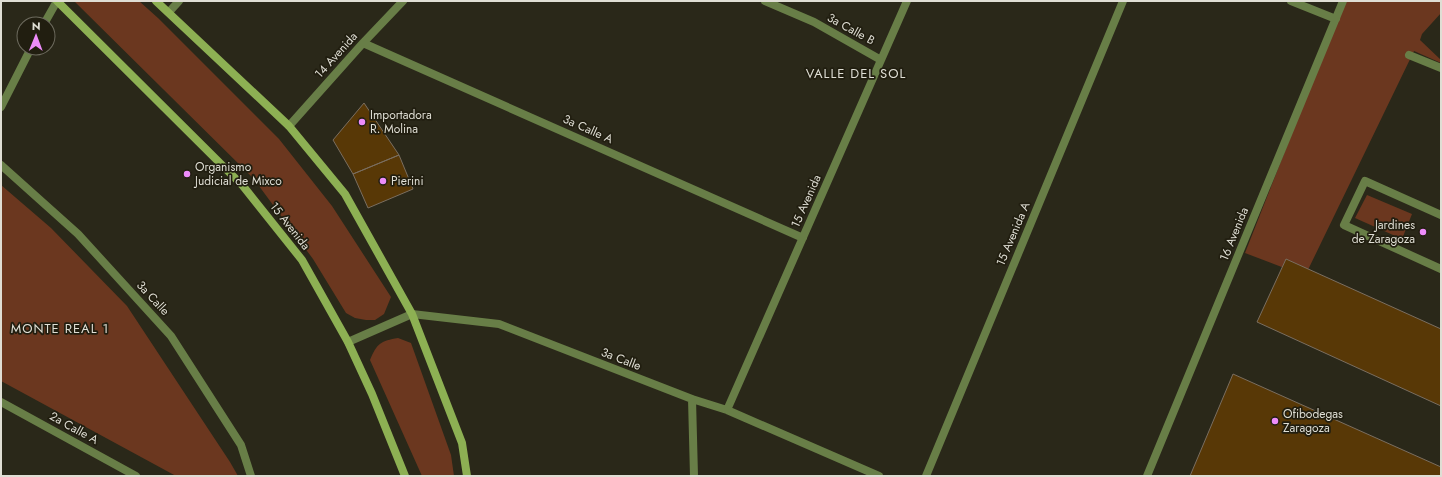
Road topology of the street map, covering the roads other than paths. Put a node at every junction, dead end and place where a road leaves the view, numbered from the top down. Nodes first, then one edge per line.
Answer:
1 (57, 1) edge
2 (156, 1) edge
3 (179, 1) edge
4 (403, 1) edge
5 (765, 1) edge
6 (907, 1) edge
7 (1123, 1) edge
8 (1291, 1) edge
9 (1343, 1) edge
10 (169, 12) junction
11 (49, 16) edge
12 (1336, 19) junction
13 (363, 42) junction
14 (1409, 55) dead end
15 (27, 56) edge
16 (881, 60) junction
17 (1441, 68) edge
18 (1, 107) edge
19 (289, 126) junction
20 (1, 165) edge
21 (1441, 215) edge
22 (803, 238) junction
23 (1441, 269) edge
24 (412, 314) junction
25 (348, 342) junction
26 (692, 399) junction
27 (1, 402) edge
28 (727, 410) junction
29 (136, 476) edge
30 (251, 476) edge
31 (405, 476) edge
32 (467, 476) edge
33 (694, 476) edge
34 (879, 476) edge
35 (926, 476) edge
36 (1147, 476) edge

1 - 11 street
1 - 25 main road, 15 Avenida
2 - 10 main road
3 - 10 street
4 - 13 street, 14 Avenida
5 - 16 street, 3a Calle B
6 - 16 street, 15 Avenida
7 - 35 street, 15 Avenida A
8 - 12 street
9 - 12 street, 16 Avenida
10 - 19 main road
12 - 36 street, 16 Avenida
13 - 19 street, 14 Avenida
13 - 22 street, 3a Calle A
14 - 17 street
15 - 18 street
16 - 22 street, 15 Avenida
19 - 24 main road
20 - 30 street, 3a Calle
21 - 23 street
22 - 28 street, 15 Avenida
24 - 25 street
24 - 26 street, 3a Calle
24 - 32 main road
25 - 31 main road, 15 Avenida
26 - 28 street, 3a Calle
26 - 33 street
27 - 29 street, 2a Calle A
28 - 34 street, 3a Calle

